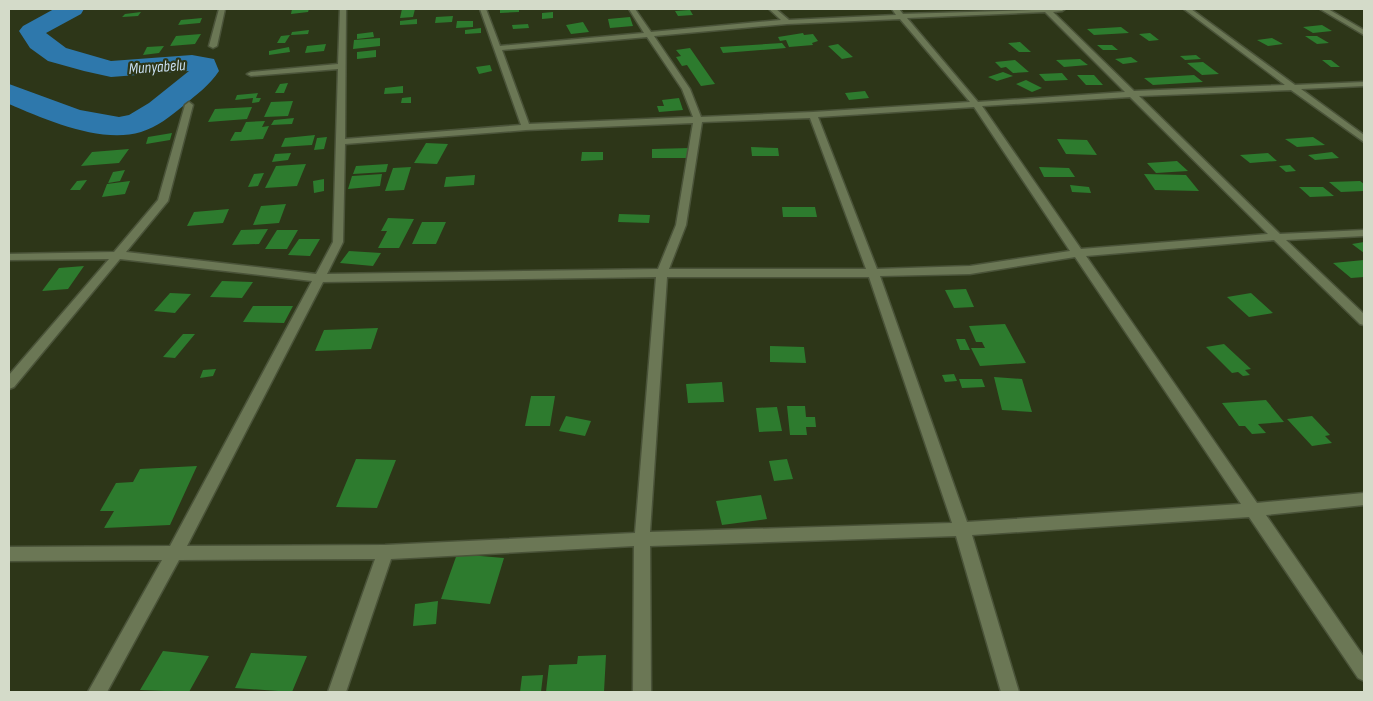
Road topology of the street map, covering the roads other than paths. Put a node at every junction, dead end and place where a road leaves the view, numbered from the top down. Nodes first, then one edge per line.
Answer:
1 (222, 9) edge
2 (343, 9) edge
3 (483, 9) edge
4 (632, 9) edge
5 (772, 9) edge
6 (1047, 9) edge
7 (1062, 9) edge
8 (1187, 9) edge
9 (1323, 9) edge
10 (899, 13) edge
11 (788, 22) junction
12 (1364, 33) edge
13 (651, 35) junction
14 (212, 46) dead end
15 (498, 48) junction
16 (340, 66) junction
17 (251, 74) dead end
18 (1364, 84) edge
19 (1292, 86) junction
20 (1132, 94) junction
21 (976, 104) junction
22 (189, 105) dead end
23 (813, 115) junction
24 (698, 120) junction
25 (526, 127) junction
26 (1364, 139) edge
27 (341, 142) junction
28 (1364, 233) edge
29 (1277, 237) junction
30 (1078, 252) junction
31 (118, 255) junction
32 (9, 258) edge
33 (662, 272) junction
34 (873, 273) junction
35 (320, 278) junction
36 (1364, 320) edge
37 (9, 384) edge
38 (1364, 499) edge
39 (1255, 510) junction
40 (962, 529) junction
41 (642, 539) junction
42 (175, 552) junction
43 (385, 552) junction
44 (9, 554) edge
45 (1364, 672) edge
46 (97, 692) edge
47 (337, 692) edge
48 (642, 692) edge
49 (1010, 692) edge

1 - 14 street
2 - 16 street
3 - 15 street
4 - 13 street
5 - 11 street
6 - 7 street
6 - 10 street
6 - 20 street
8 - 19 street
9 - 12 street
10 - 11 street
10 - 21 street
11 - 13 street
13 - 15 street
13 - 24 street
15 - 25 street
16 - 17 street
16 - 27 street
18 - 19 street
19 - 20 street
19 - 26 street
20 - 21 street
20 - 29 street
21 - 23 street
21 - 30 street
22 - 31 street
23 - 24 street
23 - 34 street
24 - 25 street
24 - 33 street
25 - 27 street
27 - 35 street
28 - 29 street
29 - 30 street
29 - 36 street
30 - 34 street
30 - 39 street
31 - 32 street
31 - 35 street
31 - 37 street
33 - 34 street
33 - 35 street
33 - 41 street
34 - 40 street
35 - 42 street
38 - 39 street
39 - 40 street
39 - 45 street
40 - 41 street
40 - 49 street
41 - 43 street
41 - 48 street
42 - 43 street
42 - 44 street
42 - 46 street
43 - 47 street

